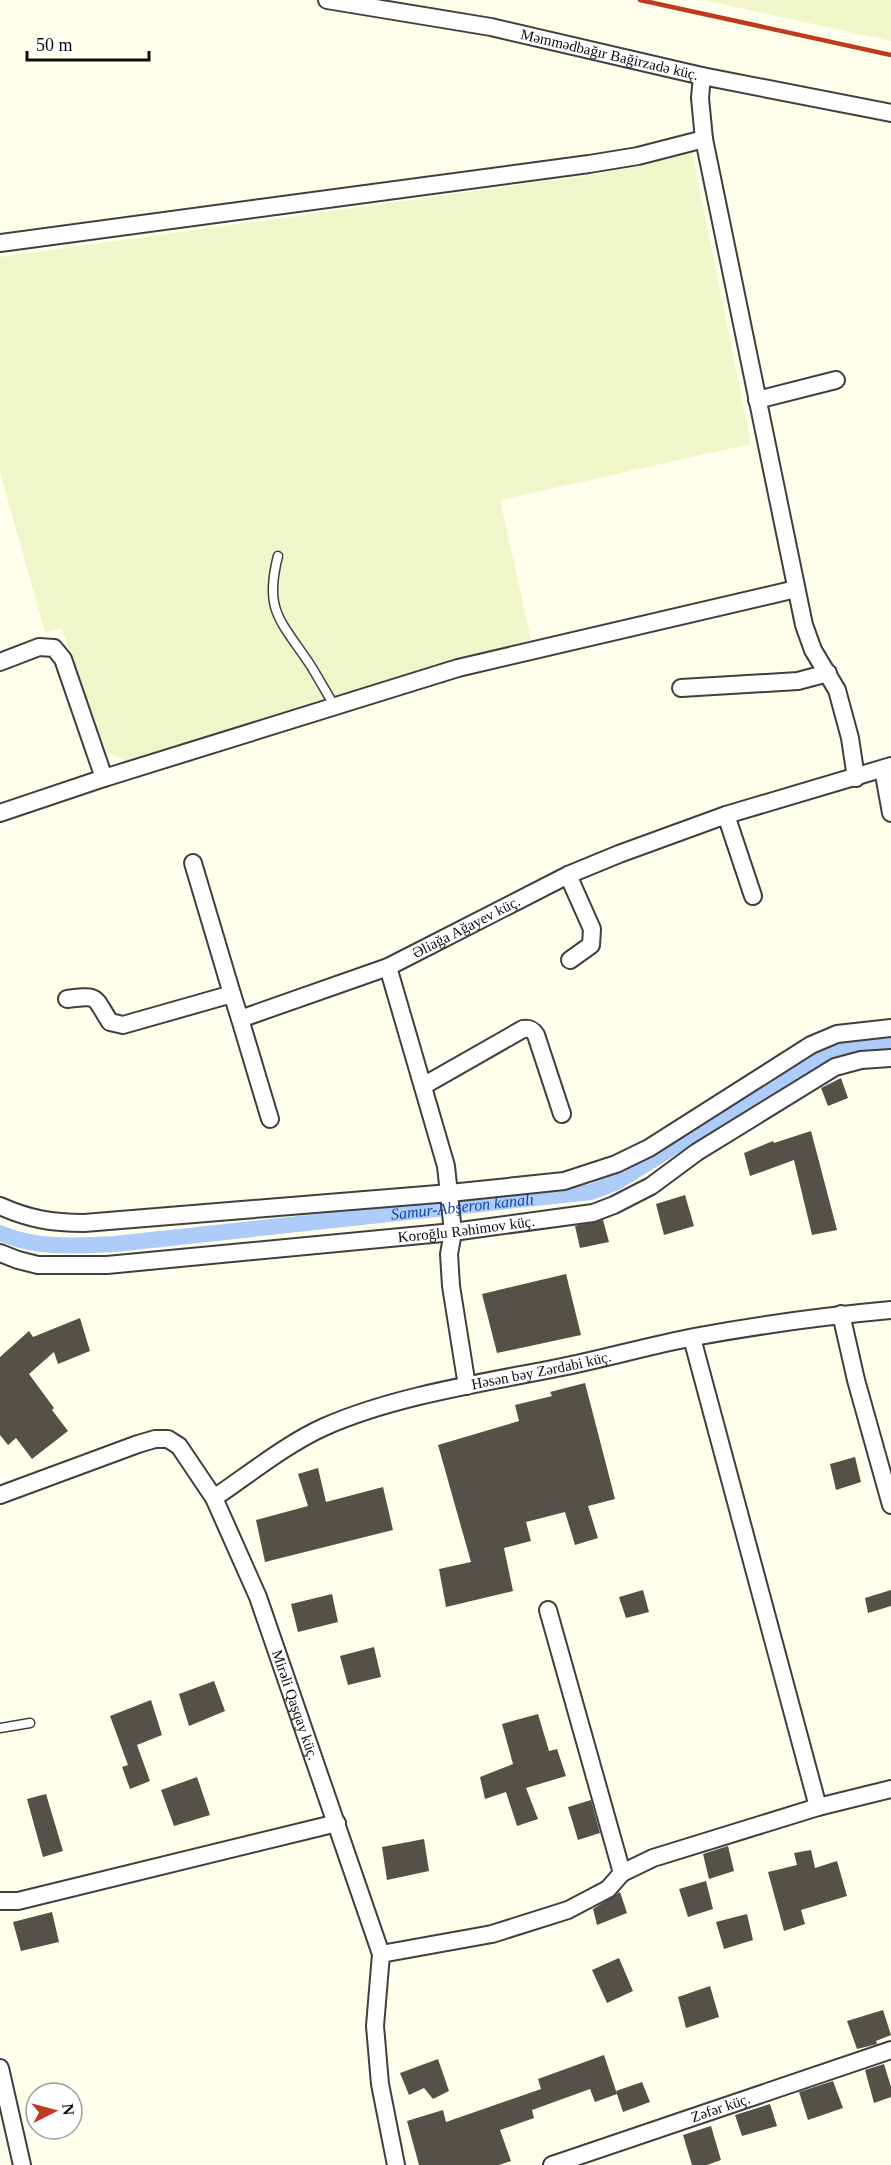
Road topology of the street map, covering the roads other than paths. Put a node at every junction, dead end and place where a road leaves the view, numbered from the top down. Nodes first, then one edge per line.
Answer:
1 (327, 0) edge
2 (380, 4) edge
3 (702, 76) junction
4 (891, 113) edge
5 (704, 139) junction
6 (0, 243) edge
7 (836, 380) dead end
8 (758, 399) junction
9 (279, 556) dead end
10 (796, 589) junction
11 (0, 662) edge
12 (828, 673) junction
13 (681, 688) dead end
14 (335, 707) junction
15 (887, 768) edge
16 (104, 778) junction
17 (856, 778) junction
18 (0, 813) edge
19 (891, 813) edge
20 (726, 815) junction
21 (193, 863) dead end
22 (568, 875) junction
23 (753, 896) dead end
24 (570, 960) dead end
25 (388, 967) junction
26 (232, 994) junction
27 (67, 999) dead end
28 (240, 1019) junction
29 (891, 1028) edge
30 (891, 1058) edge
31 (423, 1086) junction
32 (562, 1114) dead end
33 (270, 1119) dead end
34 (450, 1193) junction
35 (0, 1206) edge
36 (453, 1232) junction
37 (0, 1253) edge
38 (891, 1310) edge
39 (841, 1314) junction
40 (692, 1338) junction
41 (468, 1386) junction
42 (0, 1495) edge
43 (214, 1498) junction
44 (891, 1505) edge
45 (548, 1610) dead end
46 (30, 1723) dead end
47 (0, 1728) edge
48 (891, 1789) edge
49 (818, 1807) junction
50 (337, 1822) junction
51 (622, 1873) junction
52 (0, 1901) edge
53 (381, 1954) junction
54 (891, 2050) edge
55 (0, 2068) edge
56 (22, 2165) edge
57 (396, 2165) edge
58 (552, 2165) edge

1 - 2 street, Məmmədbağır Bağirzadə küç.
2 - 3 street, Məmmədbağır Bağirzadə küç.
3 - 4 street, Məmmədbağır Bağirzadə küç.
3 - 5 street
5 - 6 street
5 - 8 street
7 - 8 street
8 - 10 street
9 - 14 lane
10 - 12 street
10 - 14 street
11 - 16 street
12 - 13 street
12 - 17 street
14 - 16 street
15 - 17 street, Əliağa Ağayev küç.
15 - 19 street
16 - 18 street
17 - 20 street, Əliağa Ağayev küç.
20 - 22 street, Əliağa Ağayev küç.
20 - 23 street
21 - 26 street
22 - 24 street
22 - 25 street, Əliağa Ağayev küç.
25 - 28 street, Əliağa Ağayev küç.
25 - 31 street
26 - 27 street
26 - 28 street
28 - 33 street
29 - 34 street
30 - 36 street, Koroğlu Rəhimov küç.
31 - 32 street
31 - 34 street
34 - 35 street
34 - 36 street
36 - 37 street, Koroğlu Rəhimov küç.
36 - 41 street
38 - 39 street, Həsən bəy Zərdabi küç.
39 - 40 street, Həsən bəy Zərdabi küç.
39 - 44 street
40 - 41 street, Həsən bəy Zərdabi küç.
40 - 49 street
41 - 43 street, Həsən bəy Zərdabi küç.
42 - 43 street, Mirəli Qaşqay küç.
43 - 50 street, Mirəli Qaşqay küç.
45 - 51 street
46 - 47 lane
48 - 49 street
49 - 51 street
50 - 52 street
50 - 53 street, Mirəli Qaşqay küç.
51 - 53 street
53 - 57 street, Mirəli Qaşqay küç.
54 - 58 street, Zəfər küç.
55 - 56 street

